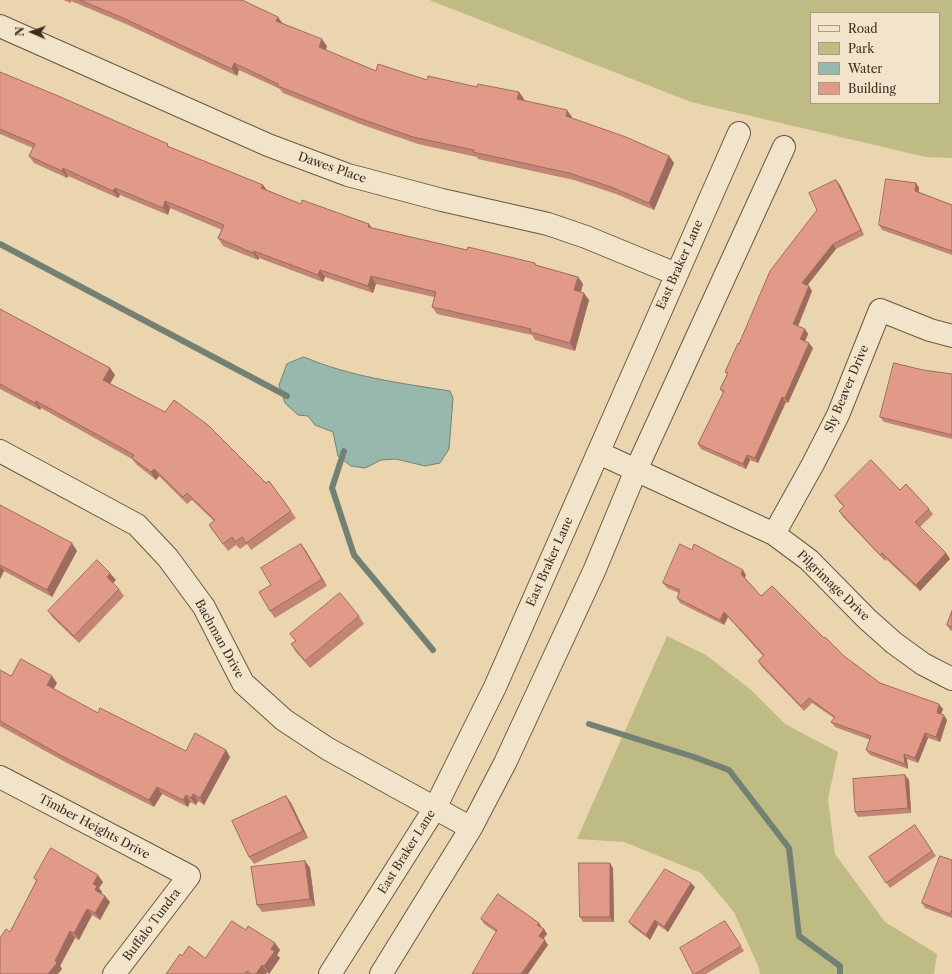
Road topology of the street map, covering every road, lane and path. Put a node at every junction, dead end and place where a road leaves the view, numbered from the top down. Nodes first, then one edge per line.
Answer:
1 (0, 26) edge
2 (738, 133) dead end
3 (784, 147) dead end
4 (676, 274) junction
5 (952, 336) edge
6 (0, 451) edge
7 (599, 453) junction
8 (636, 470) junction
9 (774, 534) junction
10 (952, 679) edge
11 (0, 777) edge
12 (435, 808) junction
13 (471, 828) junction
14 (189, 876) joint
15 (114, 974) edge
16 (330, 974) edge
17 (381, 974) edge

1 - 4 street, Dawes Place
2 - 4 street, East Braker Lane
3 - 8 street
4 - 7 street, East Braker Lane
5 - 9 street, Sly Beaver Drive
6 - 12 street, Bachman Drive
7 - 8 street, Pilgrimage Drive
7 - 12 street, East Braker Lane
8 - 9 street, Pilgrimage Drive
8 - 13 street
9 - 10 street, Pilgrimage Drive
11 - 14 street, Timber Heights Drive
12 - 13 street, Bachman Drive
12 - 16 street, East Braker Lane
13 - 17 street
14 - 15 street, Buffalo Tundra

